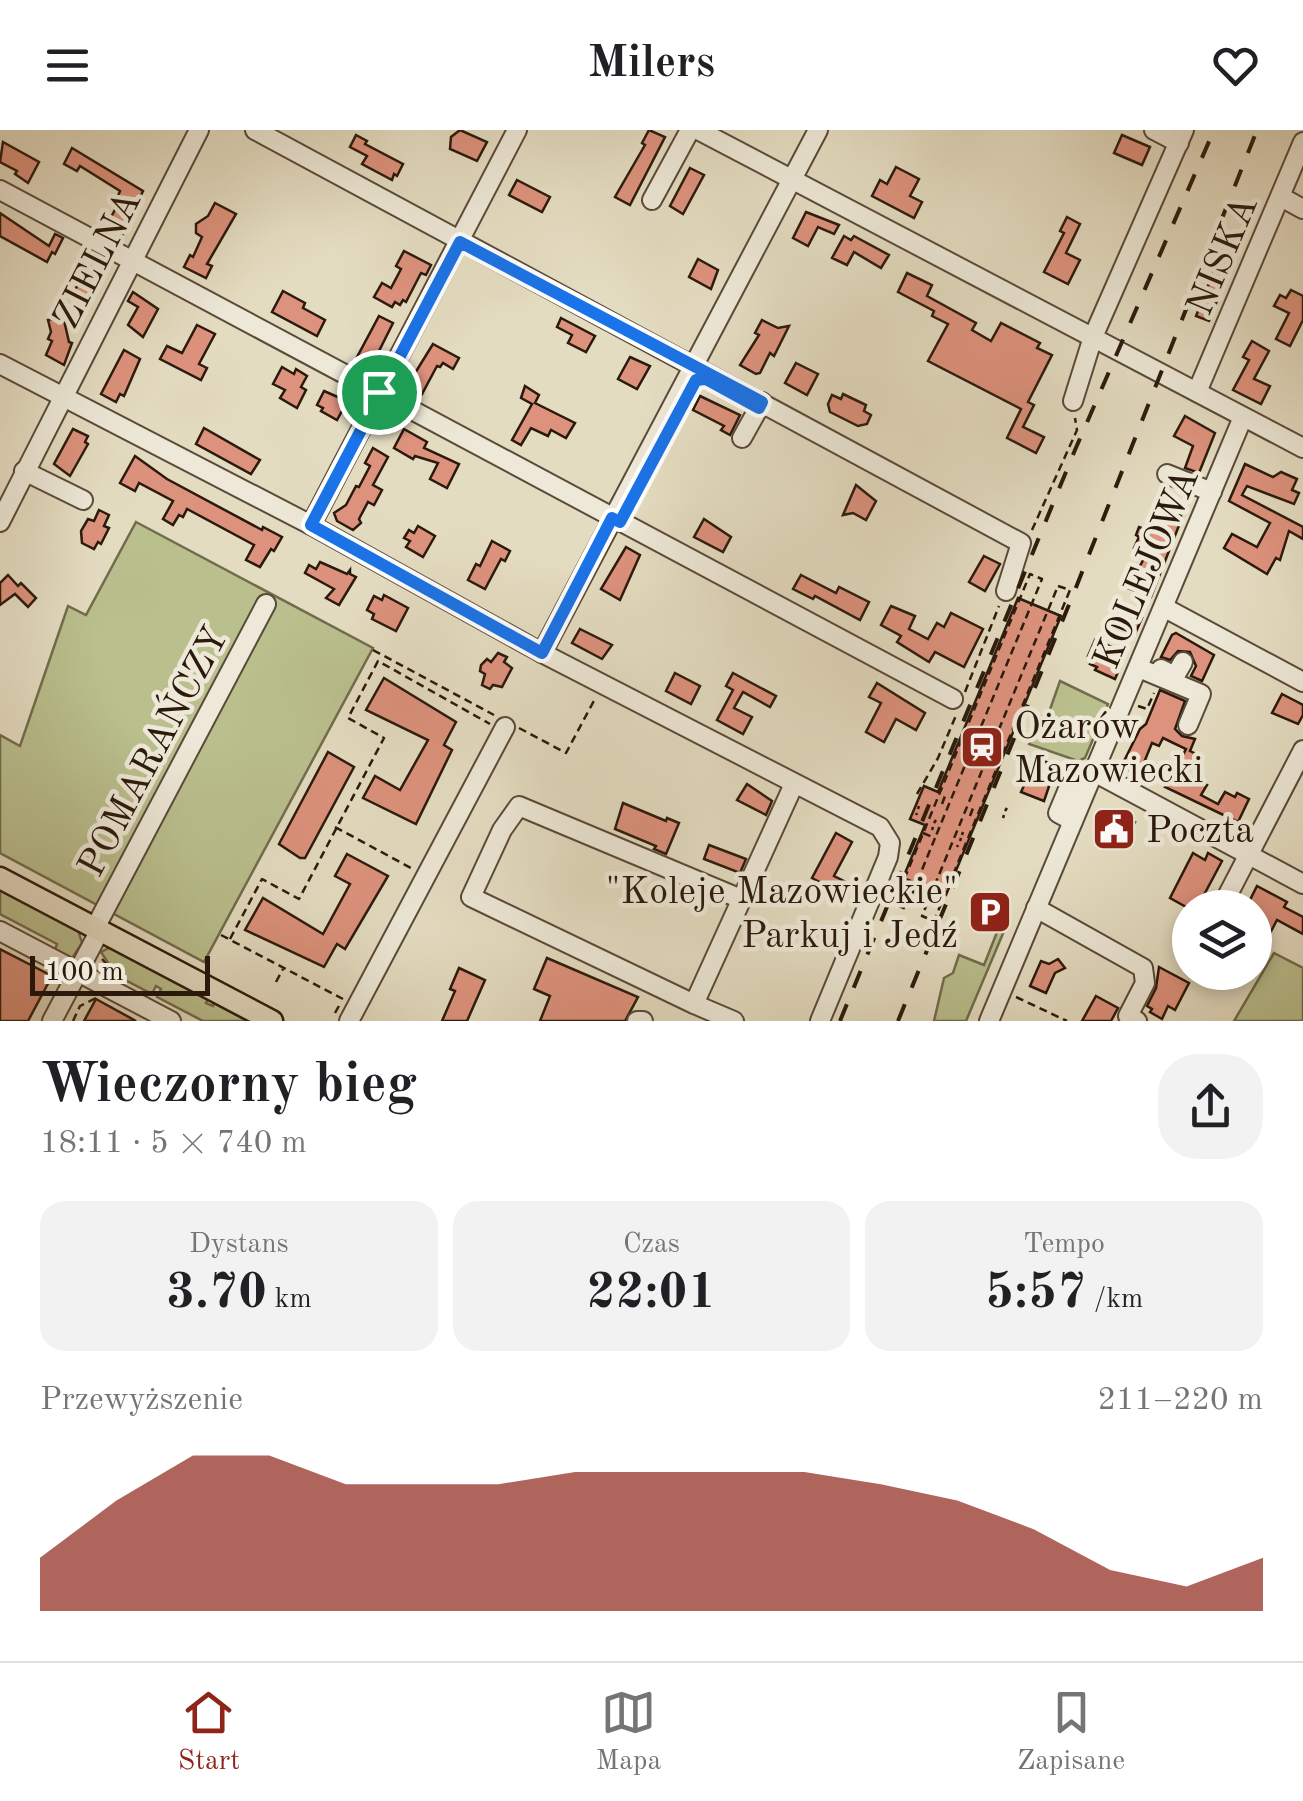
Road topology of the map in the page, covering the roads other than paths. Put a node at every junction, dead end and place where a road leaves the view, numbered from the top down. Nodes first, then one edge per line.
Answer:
1 (199, 130) edge
2 (255, 130) edge
3 (517, 130) edge
4 (690, 130) edge
5 (698, 130) edge
6 (818, 130) edge
7 (1154, 130) edge
8 (1181, 136) edge
9 (1303, 142) edge
10 (793, 180) junction
11 (0, 190) edge
12 (1281, 197) junction
13 (652, 200) dead end
14 (1303, 208) edge
15 (460, 242) junction
16 (132, 260) junction
17 (1092, 337) junction
18 (0, 364) edge
19 (693, 366) junction
20 (379, 392) junction
21 (1198, 392) junction
22 (62, 397) junction
23 (1073, 401) dead end
24 (762, 402) junction
25 (1243, 417) junction
26 (742, 438) dead end
27 (1303, 448) edge
28 (24, 471) junction
29 (1167, 474) dead end
30 (1212, 492) junction
31 (83, 500) dead end
32 (612, 518) junction
33 (0, 522) edge
34 (311, 525) junction
35 (1006, 590) dead end
36 (266, 604) dead end
37 (1165, 608) junction
38 (542, 653) junction
39 (1183, 662) dead end
40 (1140, 665) junction
41 (1303, 682) edge
42 (953, 699) dead end
43 (510, 725) road end
44 (1188, 725) dead end
45 (1303, 750) edge
46 (1092, 776) junction
47 (794, 784) junction
48 (1249, 855) junction
49 (0, 878) edge
50 (1303, 884) edge
51 (1231, 890) edge
52 (741, 899) junction
53 (1036, 908) junction
54 (98, 929) junction
55 (0, 931) edge
56 (77, 972) junction
57 (694, 1004) junction
58 (342, 1017) edge
59 (52, 1021) edge
60 (171, 1021) edge
61 (272, 1021) edge
62 (734, 1021) edge
63 (820, 1021) edge
64 (989, 1021) edge
65 (1137, 1021) edge

1 - 16 street, ZIELNA
2 - 15 street
3 - 15 street
4 - 13 street
5 - 10 street
6 - 10 street
7 - 8 street
8 - 17 street
9 - 12 street, NISKA
10 - 17 street
10 - 19 street
11 - 16 street
12 - 14 street
12 - 21 street, NISKA
15 - 19 street
15 - 20 street
16 - 20 street
16 - 22 street, ZIELNA
17 - 21 street
17 - 23 street
18 - 22 street
19 - 24 street
19 - 32 street
20 - 32 street
20 - 34 street
21 - 25 street
22 - 28 street, ZIELNA
22 - 34 street
24 - 26 street
24 - 35 street
25 - 27 street
25 - 30 street, KOLEJOWA
28 - 31 street
28 - 33 street, ZIELNA
29 - 30 street
30 - 37 street, KOLEJOWA
32 - 38 street
32 - 42 street
34 - 38 street
36 - 54 street, POMARAŃCZY
37 - 40 street, KOLEJOWA
37 - 41 street
38 - 47 street
39 - 40 street
40 - 44 street
40 - 46 street, KOLEJOWA
43 - 58 street
45 - 48 street
46 - 48 street
46 - 53 street, KOLEJOWA
47 - 52 street
47 - 63 street
48 - 50 street
48 - 51 street
49 - 54 main road
52 - 57 street
52 - 57 street
53 - 64 street, KOLEJOWA
53 - 65 street
54 - 56 street, POMARAŃCZY
54 - 61 main road
55 - 56 street
56 - 59 street, POMARAŃCZY
56 - 60 street
57 - 62 street

